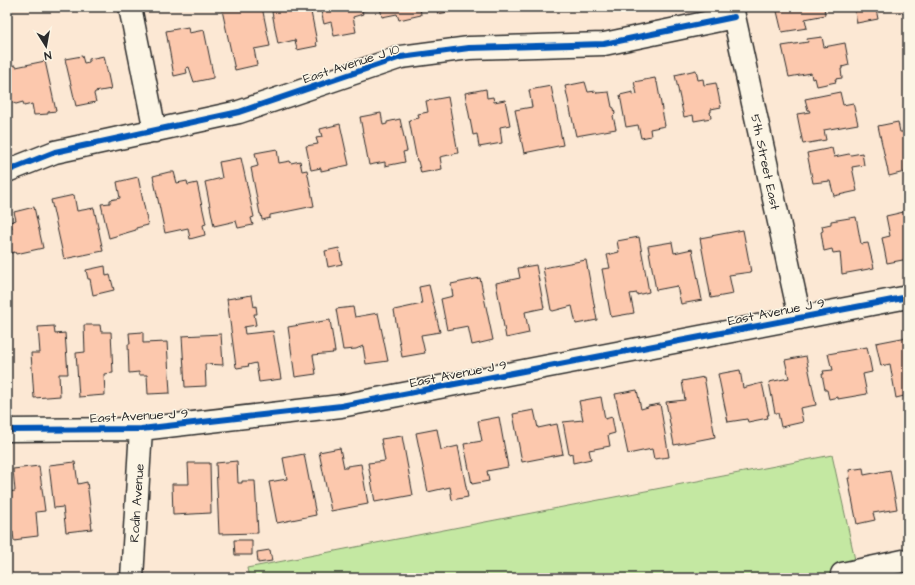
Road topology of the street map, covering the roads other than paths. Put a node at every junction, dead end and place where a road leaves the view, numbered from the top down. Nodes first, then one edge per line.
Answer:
1 (130, 7) edge
2 (733, 12) edge
3 (155, 131) junction
4 (7, 171) edge
5 (908, 297) edge
6 (800, 318) junction
7 (141, 428) junction
8 (7, 430) edge
9 (908, 560) edge
10 (842, 574) dead end
11 (132, 578) edge

1 - 3 street
2 - 3 street, East Avenue J 10
2 - 6 street, 5th Street East
3 - 4 street, East Avenue J 10
5 - 6 street, East Avenue J 9
6 - 7 street, East Avenue J 9
7 - 8 street, East Avenue J 9
7 - 11 street, Rodin Avenue
9 - 10 street

